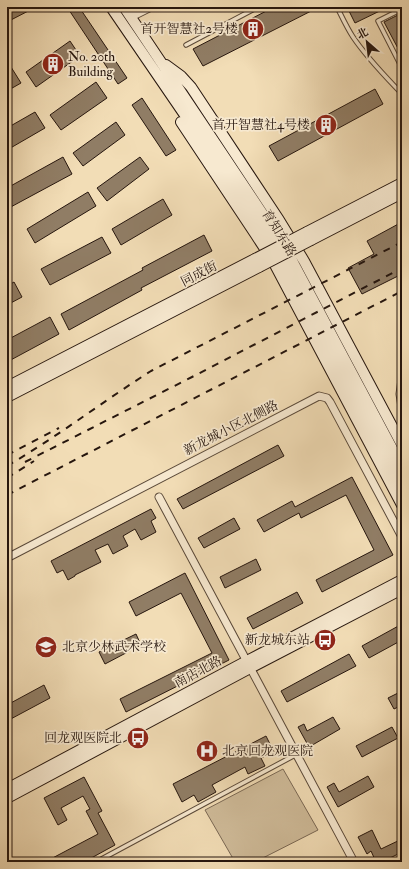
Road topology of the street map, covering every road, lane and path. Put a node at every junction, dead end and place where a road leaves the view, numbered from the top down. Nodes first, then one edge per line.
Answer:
1 (111, 7) edge
2 (124, 7) edge
3 (151, 7) edge
4 (258, 7) edge
5 (337, 7) edge
6 (402, 9) edge
7 (131, 17) junction
8 (186, 45) dead end
9 (157, 57) junction
10 (148, 62) junction
11 (402, 68) edge
12 (402, 94) edge
13 (402, 183) edge
14 (402, 193) edge
15 (309, 236) junction
16 (257, 263) junction
17 (402, 378) edge
18 (7, 387) edge
19 (7, 397) edge
20 (402, 407) edge
21 (402, 445) edge
22 (402, 467) edge
23 (402, 486) edge
24 (159, 497) dead end
25 (402, 505) edge
26 (402, 537) edge
27 (7, 558) edge
28 (402, 580) edge
29 (402, 589) edge
30 (248, 664) junction
31 (297, 754) junction
32 (7, 789) edge
33 (7, 798) edge
34 (96, 862) edge
35 (354, 862) edge

1 - 10 main road, 育知东路
2 - 7 main road, 育知东路
3 - 7 street
4 - 8 lane
5 - 12 lane
6 - 11 lane
7 - 9 main road, 育知东路
9 - 21 main road
9 - 22 main road, 育知东路
10 - 23 main road, 育知东路
10 - 25 main road
13 - 15 main road, 同成街
14 - 15 main road, 同成街
15 - 16 main road, 同成街, bridge
16 - 18 main road, 同成街
16 - 19 main road, 同成街
17 - 20 street
24 - 30 street
26 - 27 street, 新龙城小区北侧路
28 - 30 main road, 南店北路
29 - 30 main road, 南店北路
30 - 31 street
30 - 32 main road, 南店北路
30 - 33 main road, 南店北路
31 - 34 lane
31 - 35 street

